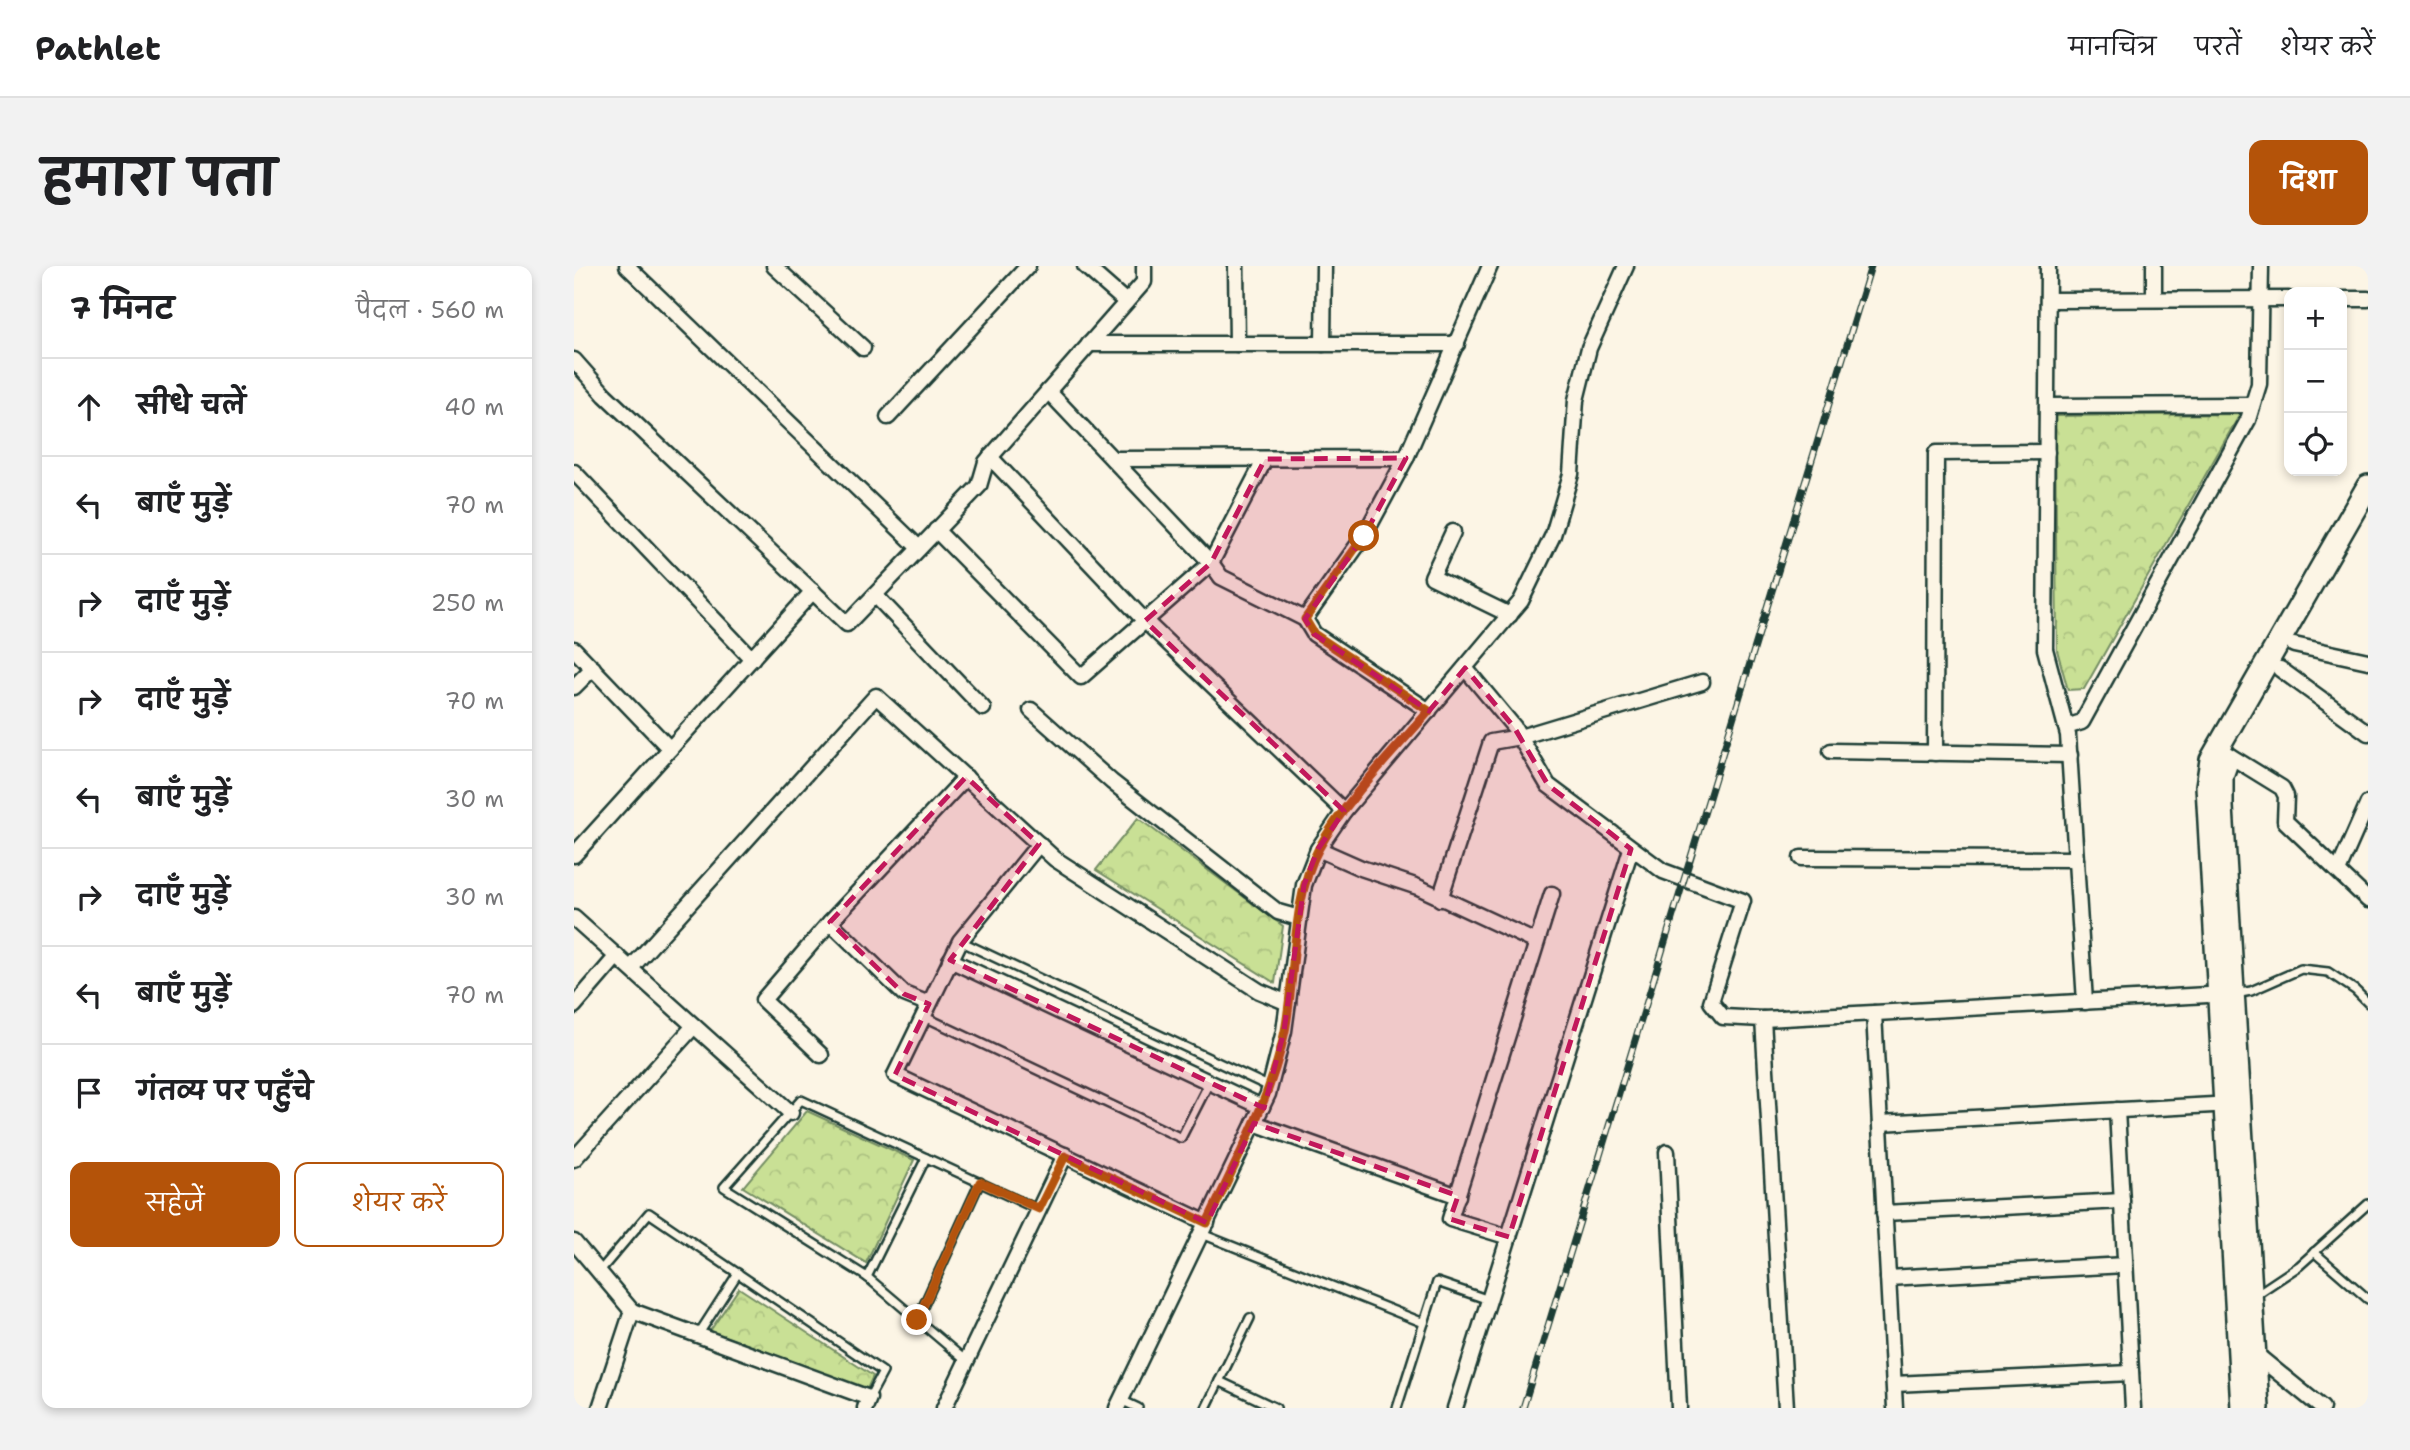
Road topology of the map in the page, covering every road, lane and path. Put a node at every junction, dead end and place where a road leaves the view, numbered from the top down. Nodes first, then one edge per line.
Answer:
1 (626, 266) edge
2 (774, 266) edge
3 (1028, 266) edge
4 (1084, 266) edge
5 (1144, 266) edge
6 (1236, 266) edge
7 (1324, 266) edge
8 (1490, 266) edge
9 (1626, 266) edge
10 (2048, 266) edge
11 (2154, 266) edge
12 (2261, 266) edge
13 (2048, 299) junction
14 (2154, 299) junction
15 (2260, 299) junction
16 (2284, 299) edge
17 (2347, 299) edge
18 (2368, 299) edge
19 (1125, 302) junction
20 (1089, 344) junction
21 (1237, 344) junction
22 (1323, 344) junction
23 (1457, 344) junction
24 (863, 348) dead end
25 (574, 360) edge
26 (1048, 391) junction
27 (2252, 405) junction
28 (2047, 406) junction
29 (888, 417) dead end
30 (2047, 452) junction
31 (990, 457) junction
32 (1112, 458) junction
33 (1265, 458) junction
34 (1406, 458) junction
35 (574, 472) edge
36 (2366, 500) edge
37 (936, 530) junction
38 (1453, 532) dead end
39 (919, 548) junction
40 (1211, 563) junction
41 (813, 591) junction
42 (875, 595) junction
43 (1510, 615) junction
44 (1305, 619) junction
45 (1145, 621) junction
46 (2294, 645) junction
47 (574, 649) edge
48 (752, 659) junction
49 (2368, 661) edge
50 (593, 668) junction
51 (1465, 668) junction
52 (2280, 669) junction
53 (1702, 682) dead end
54 (574, 687) edge
55 (983, 708) dead end
56 (1031, 710) dead end
57 (1429, 711) junction
58 (2066, 727) junction
59 (2368, 733) edge
60 (1520, 737) junction
61 (670, 749) junction
62 (1831, 751) dead end
63 (2223, 752) junction
64 (1935, 753) junction
65 (2070, 755) junction
66 (966, 777) junction
67 (2368, 803) edge
68 (1344, 811) junction
69 (1038, 844) junction
70 (1318, 849) junction
71 (1631, 849) junction
72 (574, 855) edge
73 (1801, 858) dead end
74 (2076, 859) junction
75 (2338, 871) junction
76 (1552, 894) dead end
77 (1440, 899) junction
78 (2368, 900) edge
79 (574, 918) edge
80 (1300, 918) junction
81 (830, 922) junction
82 (960, 941) junction
83 (1536, 942) junction
84 (617, 956) junction
85 (950, 960) junction
86 (631, 968) junction
87 (2227, 994) junction
88 (2085, 1002) junction
89 (1288, 1003) junction
90 (2368, 1003) edge
91 (574, 1006) edge
92 (926, 1010) junction
93 (1874, 1013) junction
94 (1763, 1019) junction
95 (694, 1026) junction
96 (821, 1055) dead end
97 (1209, 1082) junction
98 (1270, 1087) junction
99 (2233, 1104) junction
100 (1262, 1107) junction
101 (2117, 1110) junction
102 (790, 1113) junction
103 (1254, 1123) junction
104 (1880, 1123) junction
105 (1667, 1152) dead end
106 (1065, 1156) junction
107 (926, 1158) junction
108 (574, 1159) edge
109 (980, 1182) junction
110 (1458, 1196) junction
111 (2122, 1201) junction
112 (2368, 1204) edge
113 (1039, 1209) junction
114 (1884, 1213) junction
115 (1204, 1228) junction
116 (1509, 1237) junction
117 (574, 1242) edge
118 (2314, 1252) junction
119 (2125, 1265) junction
120 (599, 1272) junction
121 (738, 1273) junction
122 (867, 1278) junction
123 (1888, 1278) junction
124 (2251, 1297) junction
125 (2368, 1299) edge
126 (1489, 1300) junction
127 (632, 1311) junction
128 (1250, 1318) dead end
129 (917, 1320) junction
130 (1424, 1323) junction
131 (698, 1335) junction
132 (2247, 1352) junction
133 (967, 1361) junction
134 (2131, 1373) junction
135 (1219, 1381) junction
136 (1894, 1384) junction
137 (867, 1403) edge
138 (1119, 1404) edge
139 (600, 1408) edge
140 (944, 1408) edge
141 (1138, 1408) edge
142 (1206, 1408) edge
143 (1276, 1408) edge
144 (1397, 1408) edge
145 (1455, 1408) edge
146 (1679, 1408) edge
147 (1786, 1408) edge
148 (1895, 1408) edge
149 (2133, 1408) edge
150 (2242, 1408) edge
151 (2258, 1408) edge
152 (2322, 1408) edge

1 - 39 street
2 - 24 street
3 - 29 street
4 - 19 street
5 - 19 street
6 - 21 street
7 - 22 street
8 - 23 street
9 - 43 street
10 - 13 street
11 - 14 street
12 - 15 street
13 - 14 street
13 - 28 street
14 - 15 street
15 - 16 street
15 - 27 street
17 - 18 street
19 - 20 street
20 - 21 street
20 - 26 street
21 - 22 street
22 - 23 street
23 - 34 street
25 - 41 street
26 - 31 street
26 - 32 street
27 - 28 street
27 - 58 street
28 - 30 street
30 - 58 street
30 - 64 street
31 - 37 street
31 - 45 street
32 - 33 street
32 - 40 street
33 - 34 street
33 - 40 street
34 - 44 street
35 - 48 street
36 - 46 street
36 - 63 street
37 - 39 street
37 - 45 street
38 - 43 street
39 - 42 street
40 - 44 street
40 - 45 street
41 - 42 street
41 - 48 street
42 - 55 street
43 - 51 street
44 - 57 street
45 - 68 street
46 - 49 street
46 - 52 street
47 - 50 street
48 - 61 street
50 - 54 street
50 - 61 street
51 - 57 street
51 - 60 street
52 - 59 street
52 - 63 street
53 - 60 street
56 - 80 street
57 - 68 street
58 - 65 street
60 - 71 street
60 - 77 street
61 - 72 street
62 - 64 street
63 - 75 street
63 - 87 street
64 - 65 street
65 - 74 street
66 - 69 street
66 - 81 street
66 - 86 street
67 - 75 street
68 - 70 street
69 - 82 street
69 - 89 street
70 - 77 street
70 - 80 street
71 - 94 street
71 - 116 street
73 - 74 street
74 - 88 street
75 - 78 street
76 - 83 street
77 - 83 street
79 - 84 street
80 - 89 street
81 - 92 street
81 - 96 street
82 - 85 street
82 - 98 lane
83 - 110 street
84 - 86 street
84 - 91 street
85 - 92 street
85 - 97 street
86 - 95 street
87 - 88 street
87 - 90 lane
87 - 99 street
88 - 93 street
89 - 98 street
92 - 97 lane
92 - 106 street
93 - 94 street
93 - 104 street
94 - 147 street
95 - 102 street
95 - 108 street
97 - 100 street
98 - 100 street
99 - 101 street
99 - 124 street
99 - 132 street
100 - 103 street
101 - 104 street
101 - 111 street
102 - 107 lane
102 - 122 lane
103 - 110 street
103 - 115 street
104 - 114 street
105 - 146 street
106 - 113 street
106 - 115 street
107 - 109 lane
107 - 122 lane
109 - 113 lane
109 - 129 lane
110 - 116 street
111 - 114 street
111 - 119 street
112 - 118 lane
113 - 133 street
114 - 123 street
115 - 130 lane
115 - 138 street
116 - 126 street
117 - 120 street
118 - 124 lane
118 - 125 lane
119 - 123 street
119 - 134 street
120 - 121 lane
120 - 127 street
121 - 131 lane
121 - 137 lane
122 - 129 lane
123 - 136 street
124 - 132 street
126 - 130 lane
126 - 145 street
127 - 131 street
127 - 139 street
128 - 135 lane
129 - 133 lane
130 - 144 lane
131 - 137 street
132 - 150 street
132 - 151 street
132 - 152 street
133 - 140 street
134 - 136 street
134 - 149 street
135 - 142 lane
135 - 143 lane
136 - 148 street
138 - 141 lane

